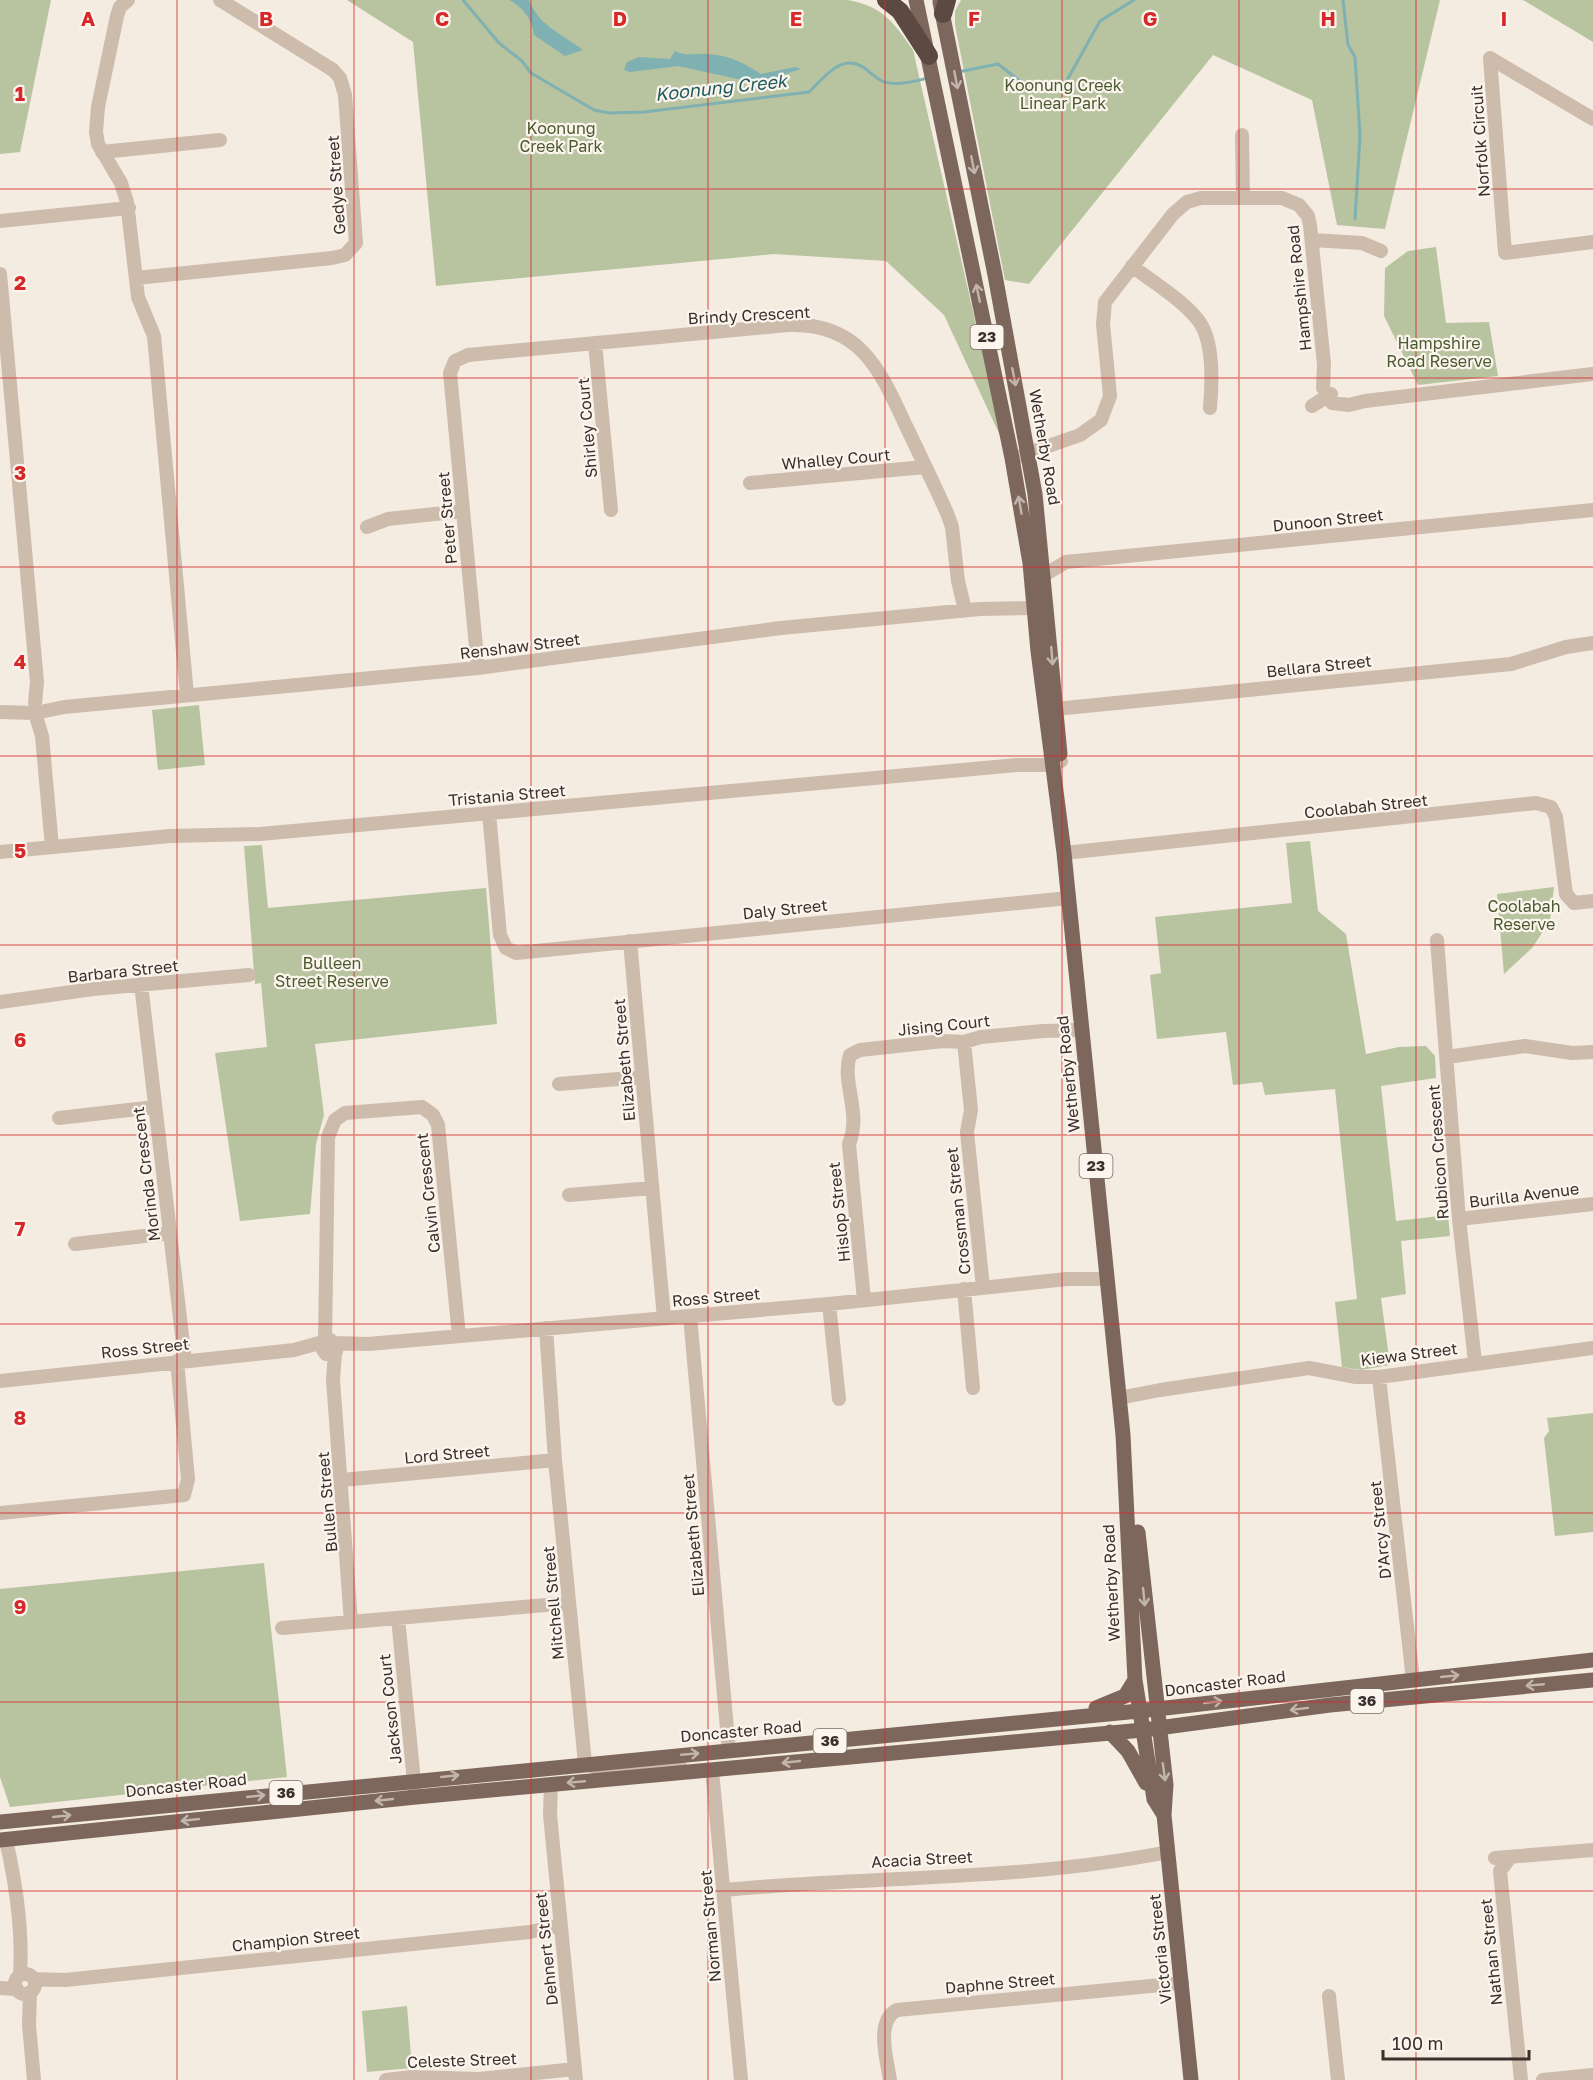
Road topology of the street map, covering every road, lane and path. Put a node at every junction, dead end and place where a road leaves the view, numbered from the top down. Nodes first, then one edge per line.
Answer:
1 (128, 0) edge
2 (220, 0) edge
3 (886, 0) edge
4 (916, 0) edge
5 (943, 5) edge
6 (929, 56) junction
7 (1593, 119) edge
8 (1242, 135) dead end
9 (220, 140) dead end
10 (102, 153) junction
11 (1243, 198) junction
12 (129, 208) junction
13 (0, 221) edge
14 (1312, 240) junction
15 (1593, 242) edge
16 (1381, 251) dead end
17 (1132, 266) junction
18 (0, 274) edge
19 (136, 278) junction
20 (595, 343) junction
21 (453, 364) joint
22 (1593, 374) edge
23 (1328, 396) junction
24 (1312, 406) dead end
25 (1209, 408) dead end
26 (1029, 453) junction
27 (1012, 458) junction
28 (926, 467) junction
29 (750, 483) dead end
30 (611, 510) dead end
31 (1593, 510) edge
32 (463, 511) junction
33 (367, 527) dead end
34 (1042, 551) junction
35 (1066, 562) junction
36 (1044, 575) junction
37 (1037, 603) junction
38 (961, 611) junction
39 (1593, 642) edge
40 (478, 668) junction
41 (187, 696) junction
42 (40, 708) junction
43 (1051, 710) junction
44 (4, 712) edge
45 (1054, 762) junction
46 (489, 813) junction
47 (52, 847) junction
48 (0, 852) edge
49 (1064, 853) junction
50 (1069, 898) junction
51 (1593, 901) edge
52 (1437, 940) dead end
53 (630, 941) junction
54 (249, 975) dead end
55 (141, 984) junction
56 (0, 1002) edge
57 (1082, 1026) junction
58 (964, 1042) junction
59 (1593, 1052) edge
60 (850, 1055) joint
61 (1447, 1057) junction
62 (642, 1077) junction
63 (559, 1084) dead end
64 (155, 1107) junction
65 (59, 1118) dead end
66 (335, 1120) joint
67 (652, 1188) junction
68 (569, 1196) dead end
69 (1593, 1204) edge
70 (1459, 1219) junction
71 (170, 1233) junction
72 (75, 1244) dead end
73 (1107, 1274) junction
74 (983, 1287) junction
75 (964, 1289) junction
76 (864, 1300) junction
77 (829, 1304) junction
78 (690, 1316) junction
79 (664, 1318) junction
80 (546, 1328) junction
81 (459, 1336) junction
82 (330, 1348) junction
83 (1593, 1348) edge
84 (181, 1361) junction
85 (1475, 1362) junction
86 (1379, 1377) junction
87 (0, 1381) edge
88 (973, 1388) dead end
89 (1119, 1394) junction
90 (839, 1399) dead end
91 (1123, 1434) junction
92 (555, 1460) junction
93 (342, 1480) junction
94 (0, 1513) edge
95 (569, 1603) junction
96 (398, 1618) junction
97 (351, 1622) junction
98 (282, 1628) dead end
99 (1593, 1660) edge
100 (1135, 1680) junction
101 (1413, 1680) junction
102 (1593, 1680) edge
103 (1325, 1697) junction
104 (1155, 1709) junction
105 (1139, 1711) junction
106 (1068, 1717) junction
107 (974, 1726) junction
108 (1150, 1729) junction
109 (1110, 1732) junction
110 (1045, 1738) junction
111 (816, 1742) junction
112 (729, 1751) junction
113 (910, 1751) junction
114 (585, 1763) junction
115 (569, 1765) junction
116 (712, 1770) junction
117 (693, 1771) junction
118 (414, 1780) junction
119 (549, 1785) junction
120 (416, 1797) junction
121 (1154, 1799) junction
122 (1164, 1815) junction
123 (2, 1828) edge
124 (1593, 1850) edge
125 (1168, 1857) junction
126 (724, 1890) junction
127 (561, 1929) junction
128 (1182, 1983) junction
129 (25, 1984) junction
130 (0, 1986) edge
131 (1329, 1996) dead end
132 (575, 2075) edge
133 (1593, 2075) edge
134 (1572, 2079) edge
135 (34, 2080) edge
136 (386, 2080) edge
137 (741, 2080) edge
138 (890, 2080) edge
139 (1191, 2080) edge
140 (1338, 2080) edge
141 (1521, 2080) edge
142 (1543, 2080) edge

1 - 10 street
2 - 19 street, Gedye Street
3 - 6 highway
4 - 6 main road, 23
5 -> 26 main road, Wetherby Road / 23
27 -> 6 main road, Wetherby Road / 23
7 - 15 street, Norfolk Circuit
8 - 11 street
9 - 10 street
10 - 12 street
11 - 14 street, Hampshire Road
11 - 17 street, Hampshire Road
12 - 13 street
12 - 19 street
14 - 16 street
14 - 23 street, Hampshire Road
17 - 25 street
17 - 26 street, Hampshire Road
18 - 42 street
19 - 41 street
20 - 21 street, Brindy Crescent
20 - 28 street, Brindy Crescent
20 - 30 street, Shirley Court
21 - 32 street, Peter Street
22 - 23 street
23 - 24 street
26 - 27 street, Hampshire Road
26 - 34 main road, Wetherby Road / 23
37 -> 27 main road, Wetherby Road / 23
28 - 29 street, Whalley Court
28 - 38 street, Brindy Crescent
31 - 35 street, Dunoon Street
32 - 33 street
32 - 40 street, Peter Street
34 - 35 street
34 - 36 main road, Wetherby Road / 23
35 - 36 street, Dunoon Street
36 - 37 main road, Wetherby Road / 23
37 - 38 street, Renshaw Street
37 - 43 main road, Wetherby Road / 23
38 - 40 street, Renshaw Street
39 - 43 street, Bellara Street
40 - 41 street, Renshaw Street
41 - 42 street, Renshaw Street
42 - 44 street, Renshaw Street
42 - 47 street
43 - 45 main road, Wetherby Road / 23
45 - 46 street, Tristania Street
45 - 49 main road, Wetherby Road / 23
46 - 47 street, Tristania Street
46 - 53 street, Daly Street
47 - 48 street, Tristania Street
49 - 50 main road, Wetherby Road / 23
49 - 51 street, Coolabah Street
50 - 53 street, Daly Street
50 - 57 main road, Wetherby Road / 23
52 - 61 street, Rubicon Crescent
53 - 62 street, Elizabeth Street
54 - 55 street, Barbara Street
55 - 56 street, Barbara Street
55 - 64 street, Morinda Crescent
57 - 58 street, Jising Court
57 - 73 main road, Wetherby Road / 23
58 - 60 street, Jising Court
58 - 74 street, Crossman Street
59 - 61 street
60 - 76 street, Hislop Street
61 - 70 street, Rubicon Crescent
62 - 63 street
62 - 67 street, Elizabeth Street
64 - 65 street
64 - 71 street, Morinda Crescent
66 - 81 street, Calvin Crescent
66 - 82 street, Bullen Street
67 - 68 street
67 - 79 street, Elizabeth Street
69 - 70 street, Burilla Avenue
70 - 85 street, Rubicon Crescent
71 - 72 street
71 - 84 street, Morinda Crescent
73 - 74 street, Ross Street
73 - 89 main road, Wetherby Road / 23
74 - 75 street, Ross Street
75 - 76 street, Ross Street
75 - 88 street
76 - 77 street, Ross Street
77 - 78 street, Ross Street
77 - 90 street
78 - 79 street, Ross Street
78 - 112 street, Elizabeth Street
79 - 80 street, Ross Street
80 - 81 street, Ross Street
80 - 92 street, Mitchell Street
81 - 82 street, Ross Street
82 - 84 street, Ross Street
82 - 93 street, Bullen Street
83 - 85 street, Kiewa Street
84 - 87 street, Ross Street
84 - 94 street, Morinda Crescent
85 - 86 street, Kiewa Street
86 - 89 street, Kiewa Street
86 - 101 street, D'Arcy Street
89 - 91 main road, Wetherby Road / 23
91 - 100 main road, Wetherby Road / 23
91 -> 104 main road, Wetherby Road / 23
92 - 93 street, Lord Street
92 - 95 street, Mitchell Street
93 - 97 street, Bullen Street
95 - 96 street
95 - 114 street, Mitchell Street
96 - 97 street
96 - 118 street, Jackson Court
97 - 98 street
101 -> 99 main road, Doncaster Road / 36
100 - 105 main road, Wetherby Road / 23
100 - 106 main road
101 - 103 main road, Doncaster Road / 36
102 -> 103 main road, Doncaster Road / 36
104 -> 103 main road, Doncaster Road / 36
103 -> 108 main road, Doncaster Road / 36
104 - 105 main road, Doncaster Road / 36
104 - 108 main road, Wetherby Road / 23
105 - 106 main road, Doncaster Road / 36
105 - 108 main road, Wetherby Road / 23
106 - 107 main road, Doncaster Road / 36
107 - 110 main road
107 - 111 main road, Doncaster Road / 36
108 - 109 main road, Doncaster Road / 36
108 - 121 main road, Victoria Street
108 -> 122 main road, Victoria Street
109 - 110 main road, Doncaster Road / 36
109 - 121 main road
110 - 113 main road, Doncaster Road / 36
111 - 112 main road, Doncaster Road / 36
111 - 113 main road
114 -> 112 main road, Doncaster Road / 36
113 -> 116 main road, Doncaster Road / 36
114 - 115 main road, Doncaster Road / 36
114 - 117 street
118 -> 115 main road, Doncaster Road / 36
115 - 119 street
116 - 117 main road, Doncaster Road / 36
116 - 126 street, Norman Street
117 -> 119 main road, Doncaster Road / 36
118 - 120 street, Jackson Court
123 -> 118 main road, Doncaster Road / 36
119 - 120 main road, Doncaster Road / 36
119 - 127 street, Dehnert Street
120 -> 123 main road, Doncaster Road / 36
121 - 122 main road, Victoria Street
122 - 125 main road, Victoria Street
123 - 129 street
124 - 141 street, Nathan Street
125 - 126 street, Acacia Street
125 - 128 main road, Victoria Street
126 - 137 street, Norman Street
127 - 129 street, Champion Street
127 - 132 street, Dehnert Street
128 - 138 street, Daphne Street
128 - 139 main road, Victoria Street
129 - 130 street, Champion Street
129 - 135 street
131 - 140 street
132 - 136 street, Celeste Street
133 - 134 street
134 - 142 street

